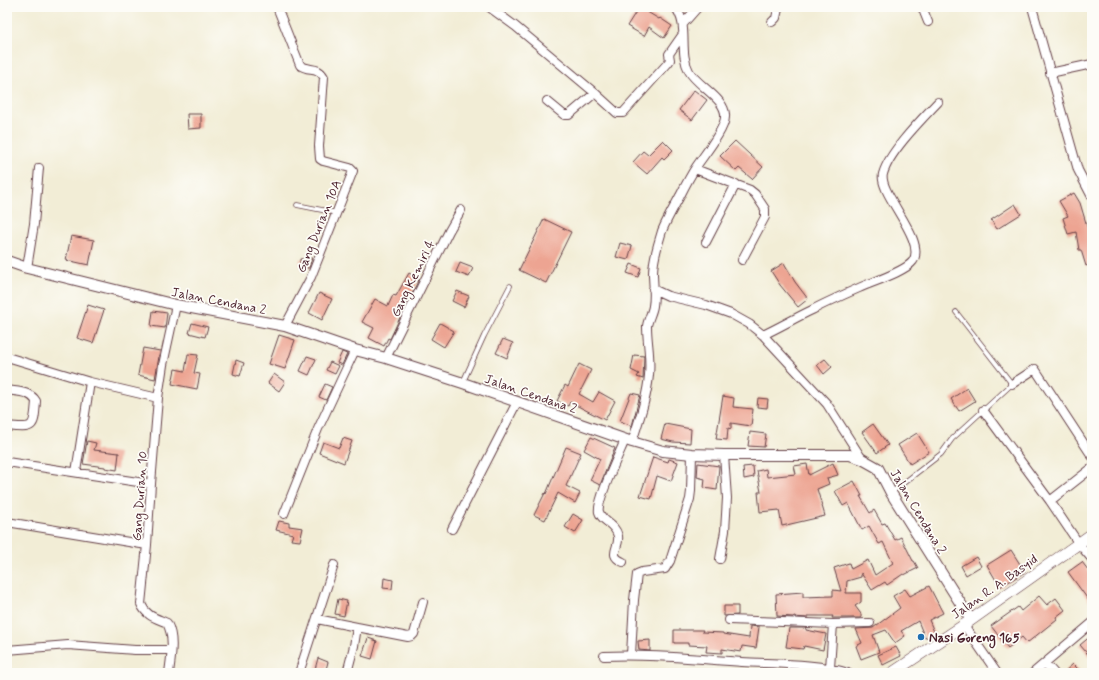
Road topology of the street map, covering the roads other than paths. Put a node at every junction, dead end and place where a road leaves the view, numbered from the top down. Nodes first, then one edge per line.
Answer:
1 (277, 7) edge
2 (489, 7) edge
3 (675, 7) edge
4 (698, 7) edge
5 (776, 7) edge
6 (922, 7) edge
7 (1032, 7) edge
8 (772, 22) dead end
9 (928, 22) dead end
10 (683, 24) junction
11 (683, 34) junction
12 (1092, 64) edge
13 (1050, 73) junction
14 (595, 93) junction
15 (547, 101) dead end
16 (938, 102) dead end
17 (39, 168) dead end
18 (695, 169) junction
19 (736, 184) junction
20 (1092, 196) edge
21 (297, 205) dead end
22 (461, 210) dead end
23 (337, 213) junction
24 (706, 242) dead end
25 (742, 260) dead end
26 (7, 261) edge
27 (27, 268) junction
28 (510, 286) dead end
29 (653, 289) junction
30 (176, 305) junction
31 (956, 312) dead end
32 (285, 326) junction
33 (763, 335) junction
34 (355, 350) junction
35 (7, 357) edge
36 (386, 358) junction
37 (90, 382) junction
38 (463, 382) junction
39 (1012, 384) junction
40 (7, 390) edge
41 (158, 398) junction
42 (517, 402) junction
43 (983, 410) junction
44 (7, 426) edge
45 (629, 441) junction
46 (692, 454) junction
47 (724, 455) junction
48 (1092, 456) edge
49 (862, 459) junction
50 (7, 462) edge
51 (1092, 468) edge
52 (76, 472) junction
53 (151, 484) junction
54 (891, 493) junction
55 (1050, 501) junction
56 (284, 514) dead end
57 (7, 522) edge
58 (452, 529) dead end
59 (1092, 534) edge
60 (1079, 544) junction
61 (147, 546) junction
62 (720, 559) dead end
63 (1092, 559) edge
64 (623, 562) dead end
65 (334, 564) dead end
66 (423, 602) dead end
67 (317, 618) junction
68 (729, 620) dead end
69 (870, 623) dead end
70 (967, 623) junction
71 (1092, 623) edge
72 (833, 624) junction
73 (357, 627) junction
74 (7, 650) edge
75 (171, 650) junction
76 (630, 655) junction
77 (604, 656) dead end
78 (1045, 663) junction
79 (830, 668) junction
80 (169, 673) edge
81 (299, 673) edge
82 (347, 673) edge
83 (848, 673) edge
84 (892, 673) edge
85 (997, 673) edge
86 (1032, 673) edge
87 (1054, 673) edge

1 - 23 street, Gang Durian 10A
2 - 14 street
3 - 10 street
4 - 10 street
5 - 8 street
6 - 9 street
7 - 13 street
10 - 11 street
11 - 14 street
11 - 18 street
12 - 13 street
13 - 20 street
14 - 15 street
16 - 33 street
17 - 27 street
18 - 19 street
18 - 29 street
19 - 24 street
19 - 25 street
21 - 23 lane
22 - 36 street, Gang Kemiri 4
23 - 32 street, Gang Durian 10A
26 - 27 street, Jalan Cendana 2
27 - 30 street, Jalan Cendana 2
28 - 38 lane
29 - 33 street
29 - 45 street
30 - 32 street, Jalan Cendana 2
30 - 41 street, Gang Durian 10
31 - 39 lane
32 - 34 street, Jalan Cendana 2
33 - 49 street
34 - 36 street, Jalan Cendana 2
34 - 56 street
35 - 37 street
36 - 38 street, Jalan Cendana 2
37 - 41 street
37 - 52 street
38 - 42 street, Jalan Cendana 2
39 - 43 lane
39 - 48 street
40 - 44 street
41 - 53 street, Gang Durian 10
42 - 45 street, Jalan Cendana 2
42 - 58 street
43 - 54 lane
43 - 55 street
45 - 46 street, Jalan Cendana 2
45 - 64 street
46 - 47 street, Jalan Cendana 2
46 - 76 street
47 - 49 street, Jalan Cendana 2
47 - 62 street
49 - 54 street, Jalan Cendana 2
50 - 52 street
51 - 55 street
52 - 53 street
53 - 61 street, Gang Durian 10
54 - 70 street, Jalan Cendana 2
55 - 60 street
57 - 61 street
59 - 60 main road, Jalan R. A. Basyid
60 - 63 street
60 - 70 main road, Jalan R. A. Basyid
61 - 75 street, Gang Durian 10
65 - 67 street
66 - 73 street
67 - 73 street
67 - 81 street
68 - 72 street
69 - 72 street
70 - 84 main road, Jalan R. A. Basyid
70 - 85 street
71 - 78 street
72 - 79 street
73 - 82 street
74 - 75 street
75 - 80 street, Gang Durian 10
76 - 77 street
76 - 79 street
78 - 86 street
78 - 87 street
79 - 83 street

